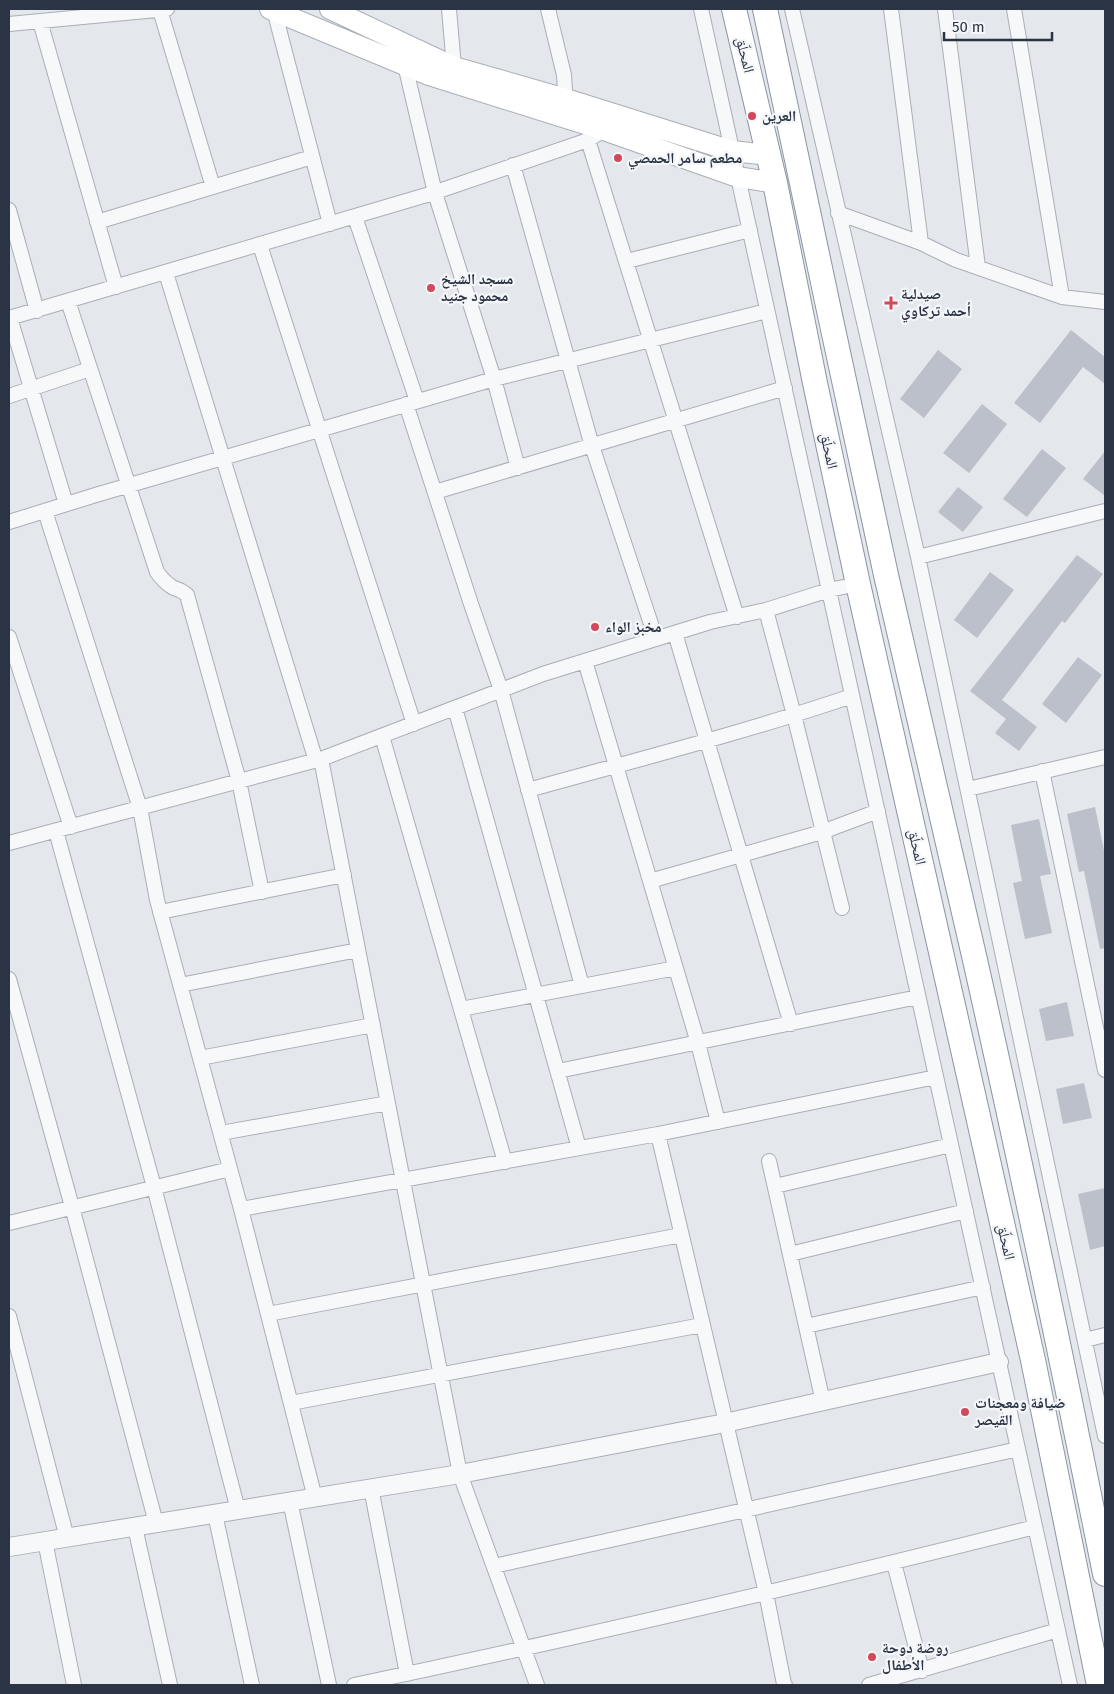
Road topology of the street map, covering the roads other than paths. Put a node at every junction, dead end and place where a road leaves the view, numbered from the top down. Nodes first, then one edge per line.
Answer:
1 (164, 9) edge
2 (272, 9) edge
3 (330, 9) edge
4 (449, 9) edge
5 (548, 9) edge
6 (701, 9) edge
7 (734, 9) edge
8 (764, 9) edge
9 (792, 9) edge
10 (891, 9) edge
11 (945, 9) edge
12 (1014, 9) edge
13 (352, 14) edge
14 (40, 21) junction
15 (9, 24) edge
16 (405, 65) junction
17 (454, 67) junction
18 (565, 108) junction
19 (596, 135) junction
20 (732, 151) junction
21 (769, 155) junction
22 (312, 157) junction
23 (514, 165) junction
24 (738, 177) junction
25 (775, 183) junction
26 (213, 187) junction
27 (435, 193) junction
28 (9, 210) edge
29 (838, 213) junction
30 (355, 216) junction
31 (97, 222) junction
32 (330, 224) junction
33 (750, 230) junction
34 (921, 243) junction
35 (260, 245) junction
36 (627, 261) junction
37 (978, 268) junction
38 (166, 273) junction
39 (116, 288) junction
40 (1062, 297) junction
41 (68, 301) junction
42 (1105, 302) edge
43 (37, 310) junction
44 (767, 311) junction
45 (9, 318) edge
46 (652, 339) junction
47 (568, 360) junction
48 (90, 369) junction
49 (494, 379) junction
50 (784, 388) junction
51 (31, 390) junction
52 (9, 396) edge
53 (412, 403) junction
54 (675, 420) junction
55 (320, 430) junction
56 (592, 446) junction
57 (224, 458) junction
58 (518, 468) junction
59 (127, 486) junction
60 (435, 492) junction
61 (66, 504) junction
62 (45, 511) junction
63 (1105, 511) edge
64 (9, 522) edge
65 (918, 557) junction
66 (858, 584) junction
67 (829, 590) junction
68 (766, 610) junction
69 (737, 616) junction
70 (675, 633) junction
71 (9, 637) edge
72 (656, 639) junction
73 (585, 661) junction
74 (501, 690) junction
75 (852, 696) junction
76 (455, 708) junction
77 (794, 715) junction
78 (414, 724) junction
79 (382, 736) junction
80 (707, 741) junction
81 (1105, 757) edge
82 (318, 760) junction
83 (616, 766) junction
84 (1042, 771) junction
85 (239, 781) junction
86 (968, 789) junction
87 (528, 790) junction
88 (140, 808) junction
89 (878, 811) junction
90 (71, 827) junction
91 (56, 831) junction
92 (822, 832) junction
93 (9, 844) edge
94 (741, 854) junction
95 (344, 875) junction
96 (650, 881) junction
97 (262, 892) junction
98 (842, 908) dead end
99 (160, 912) junction
100 (358, 950) junction
101 (676, 968) junction
102 (9, 979) edge
103 (180, 985) junction
104 (582, 986) junction
105 (536, 995) junction
106 (918, 996) junction
107 (461, 1009) junction
108 (791, 1024) junction
109 (373, 1025) junction
110 (698, 1043) junction
111 (200, 1058) junction
112 (1105, 1070) edge
113 (558, 1071) junction
114 (936, 1077) junction
115 (388, 1103) junction
116 (718, 1122) junction
117 (221, 1133) junction
118 (658, 1134) junction
119 (951, 1145) junction
120 (579, 1148) junction
121 (769, 1161) dead end
122 (505, 1162) junction
123 (230, 1169) junction
124 (403, 1180) junction
125 (775, 1186) junction
126 (154, 1187) junction
127 (72, 1207) junction
128 (242, 1209) junction
129 (966, 1211) junction
130 (9, 1223) edge
131 (681, 1235) junction
132 (790, 1254) junction
133 (423, 1285) junction
134 (982, 1288) junction
135 (268, 1314) junction
136 (9, 1316) edge
137 (702, 1324) junction
138 (806, 1326) junction
139 (1105, 1335) edge
140 (1085, 1340) junction
141 (999, 1362) junction
142 (441, 1374) junction
143 (823, 1402) junction
144 (291, 1403) junction
145 (725, 1423) junction
146 (1105, 1432) edge
147 (1018, 1449) junction
148 (460, 1474) junction
149 (371, 1488) junction
150 (315, 1498) junction
151 (290, 1502) junction
152 (238, 1510) junction
153 (746, 1511) junction
154 (215, 1514) junction
155 (156, 1523) junction
156 (135, 1527) junction
157 (1035, 1527) junction
158 (67, 1538) junction
159 (45, 1541) junction
160 (9, 1547) edge
161 (894, 1563) junction
162 (494, 1566) junction
163 (1105, 1574) edge
164 (766, 1593) junction
165 (1058, 1630) junction
166 (525, 1649) junction
167 (922, 1671) junction
168 (407, 1674) junction
169 (74, 1685) edge
170 (170, 1685) edge
171 (252, 1685) edge
172 (329, 1685) edge
173 (354, 1685) edge
174 (537, 1685) edge
175 (784, 1685) edge
176 (869, 1685) edge
177 (1070, 1685) edge
178 (1100, 1685) edge

1 - 14 street
1 - 26 street
2 - 16 main road
2 - 22 street
3 - 13 main road
4 - 17 street
5 - 18 street
6 - 20 street
7 - 21 highway, المحلّق
8 - 163 highway, المحلّق
9 - 29 street
10 - 34 street
11 - 37 street
12 - 40 street
13 - 17 main road
14 - 15 street
14 - 31 street
16 - 18 main road
16 - 27 street
17 - 18 main road
18 - 19 main road
18 - 20 main road
19 - 23 street
19 - 24 main road
19 - 36 street
20 - 21 main road
20 - 24 street
21 - 25 highway, المحلّق
22 - 26 street
22 - 32 street
23 - 27 street
23 - 47 street
24 - 25 main road
24 - 33 street
25 - 66 highway, المحلّق
26 - 31 street
27 - 30 street
27 - 49 street
28 - 43 street
29 - 34 street
29 - 65 street
30 - 32 street
30 - 53 street
31 - 39 street
32 - 35 street
33 - 36 street
33 - 44 street
34 - 37 street
35 - 38 street
35 - 55 street
36 - 46 street
37 - 40 street
38 - 39 street
38 - 57 street
39 - 41 street
40 - 42 street
41 - 43 street
41 - 48 street
43 - 45 street
44 - 46 street
44 - 50 street
45 - 51 street
46 - 47 street
46 - 54 street
47 - 49 street
47 - 56 street
48 - 51 street
48 - 59 street
49 - 53 street
49 - 58 street
50 - 54 street
50 - 67 street
51 - 52 street
51 - 61 street
53 - 55 street
53 - 60 street
54 - 56 street
54 - 69 street
55 - 57 street
55 - 78 street
56 - 58 street
56 - 72 street
57 - 59 street
57 - 82 street
58 - 60 street
59 - 61 street
59 - 85 street
60 - 74 street
61 - 62 street
62 - 64 street
62 - 88 street
63 - 65 street
65 - 86 street
66 - 67 street
66 - 178 highway, المحلّق
67 - 68 street
67 - 75 street
68 - 69 street
68 - 77 street
69 - 70 street
70 - 72 street
70 - 80 street
71 - 90 street
72 - 73 street
73 - 74 street
73 - 83 street
74 - 76 street
74 - 87 street
75 - 77 street
75 - 89 street
76 - 78 street
76 - 105 street
77 - 80 street
77 - 92 street
78 - 79 street
79 - 82 street
79 - 107 street
80 - 83 street
80 - 94 street
81 - 84 street
82 - 85 street
82 - 95 street
83 - 87 street
83 - 96 street
84 - 86 street
84 - 112 street
85 - 88 street
85 - 97 street
86 - 140 street
87 - 104 street
88 - 90 street
88 - 99 street
89 - 92 street
89 - 106 street
90 - 91 street
91 - 93 street
91 - 126 street
92 - 94 street
92 - 98 street
94 - 96 street
94 - 108 street
95 - 97 street
95 - 100 street
96 - 101 street
97 - 99 street
99 - 103 street
100 - 103 street
100 - 109 street
101 - 104 street
101 - 110 street
102 - 127 street
103 - 111 street
104 - 105 street
105 - 107 street
105 - 113 street
106 - 108 street
106 - 114 street
107 - 122 street
108 - 110 street
109 - 111 street
109 - 115 street
110 - 113 street
110 - 116 street
111 - 117 street
113 - 120 street
114 - 116 street
114 - 119 street
115 - 117 street
115 - 124 street
116 - 118 street
117 - 123 street
118 - 120 street
118 - 131 street
119 - 125 street
119 - 129 street
120 - 122 street
121 - 125 street
122 - 124 street
123 - 126 street
123 - 128 street
124 - 128 street
124 - 133 street
125 - 132 street
126 - 127 street
126 - 152 street
127 - 130 street
127 - 155 street
128 - 135 street
129 - 132 street
129 - 134 street
131 - 133 street
131 - 137 street
132 - 138 street
133 - 135 street
133 - 142 street
134 - 138 street
134 - 141 street
135 - 144 street
136 - 158 street
137 - 142 street
137 - 145 street
138 - 143 street
139 - 140 street
140 - 146 street
141 - 143 street
141 - 147 street
142 - 144 street
142 - 148 street
143 - 145 street
144 - 150 street
145 - 148 street
145 - 153 street
147 - 153 street
147 - 157 street
148 - 149 street
148 - 162 street
149 - 150 street
149 - 168 street
150 - 151 street
151 - 152 street
151 - 172 street
152 - 154 street
153 - 162 street
153 - 164 street
154 - 155 street
154 - 171 street
155 - 156 street
156 - 158 street
156 - 170 street
157 - 161 street
157 - 165 street
158 - 159 street
159 - 160 street
159 - 169 street
161 - 164 street
161 - 167 street
162 - 166 street
164 - 166 street
164 - 175 street
165 - 167 street
165 - 177 street
166 - 168 street
166 - 174 street
167 - 176 street
168 - 173 street

